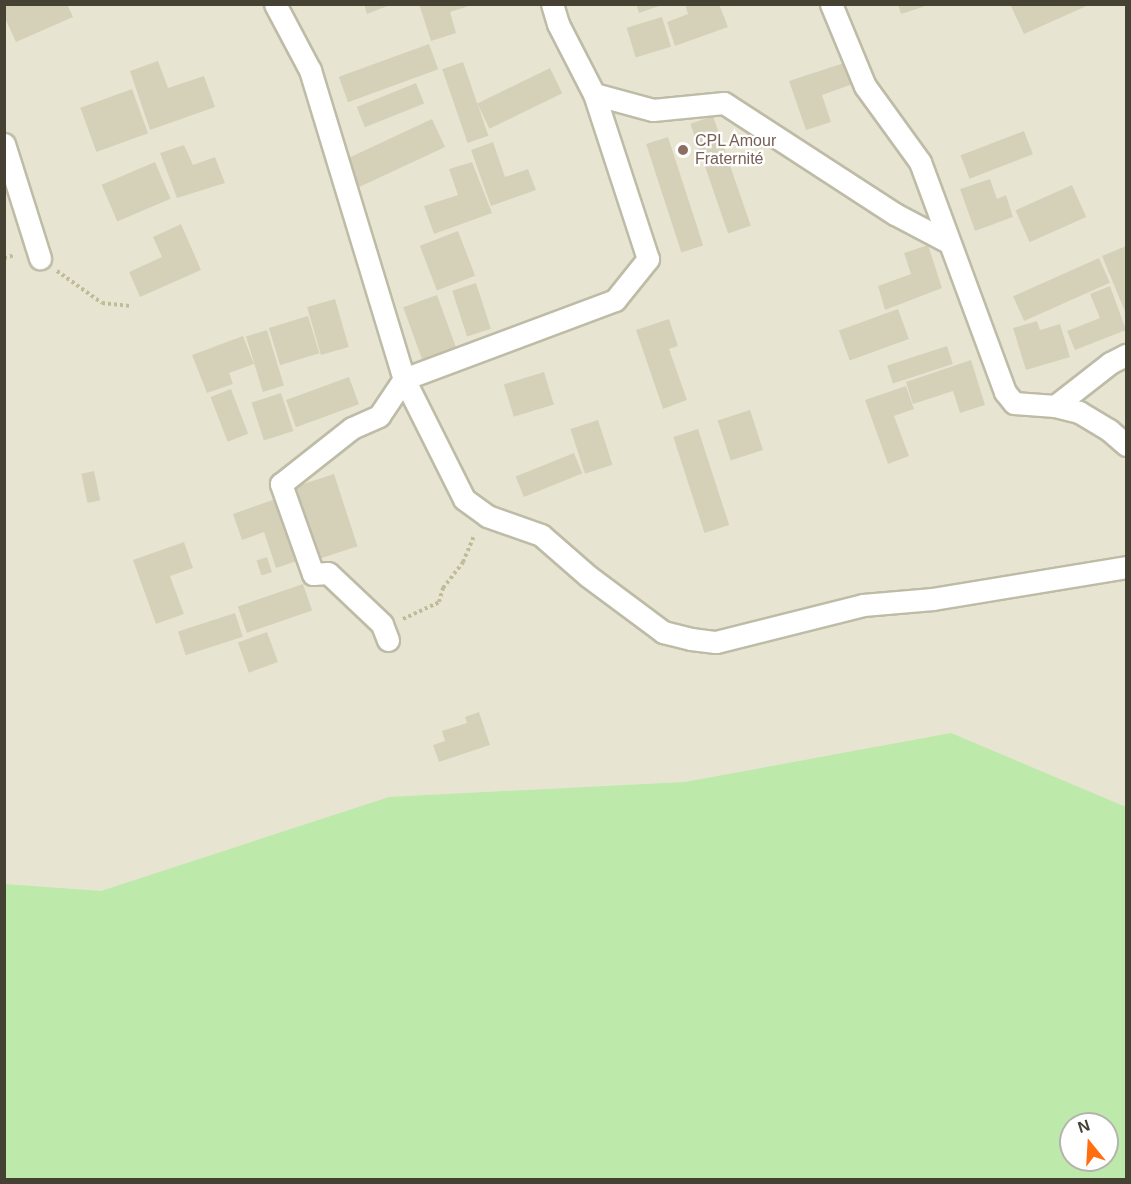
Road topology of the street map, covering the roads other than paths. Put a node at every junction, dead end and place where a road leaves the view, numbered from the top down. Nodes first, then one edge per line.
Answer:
1 (275, 4) edge
2 (552, 4) edge
3 (831, 4) edge
4 (594, 94) junction
5 (4, 144) edge
6 (948, 242) junction
7 (40, 258) road end
8 (1126, 355) edge
9 (404, 379) junction
10 (1055, 406) junction
11 (1126, 445) edge
12 (1126, 567) edge
13 (386, 634) road end

1 - 9 street
2 - 4 street
3 - 6 street
4 - 6 street
4 - 9 street
5 - 7 street
6 - 10 street
8 - 10 street
9 - 12 street
9 - 13 street
10 - 11 street

